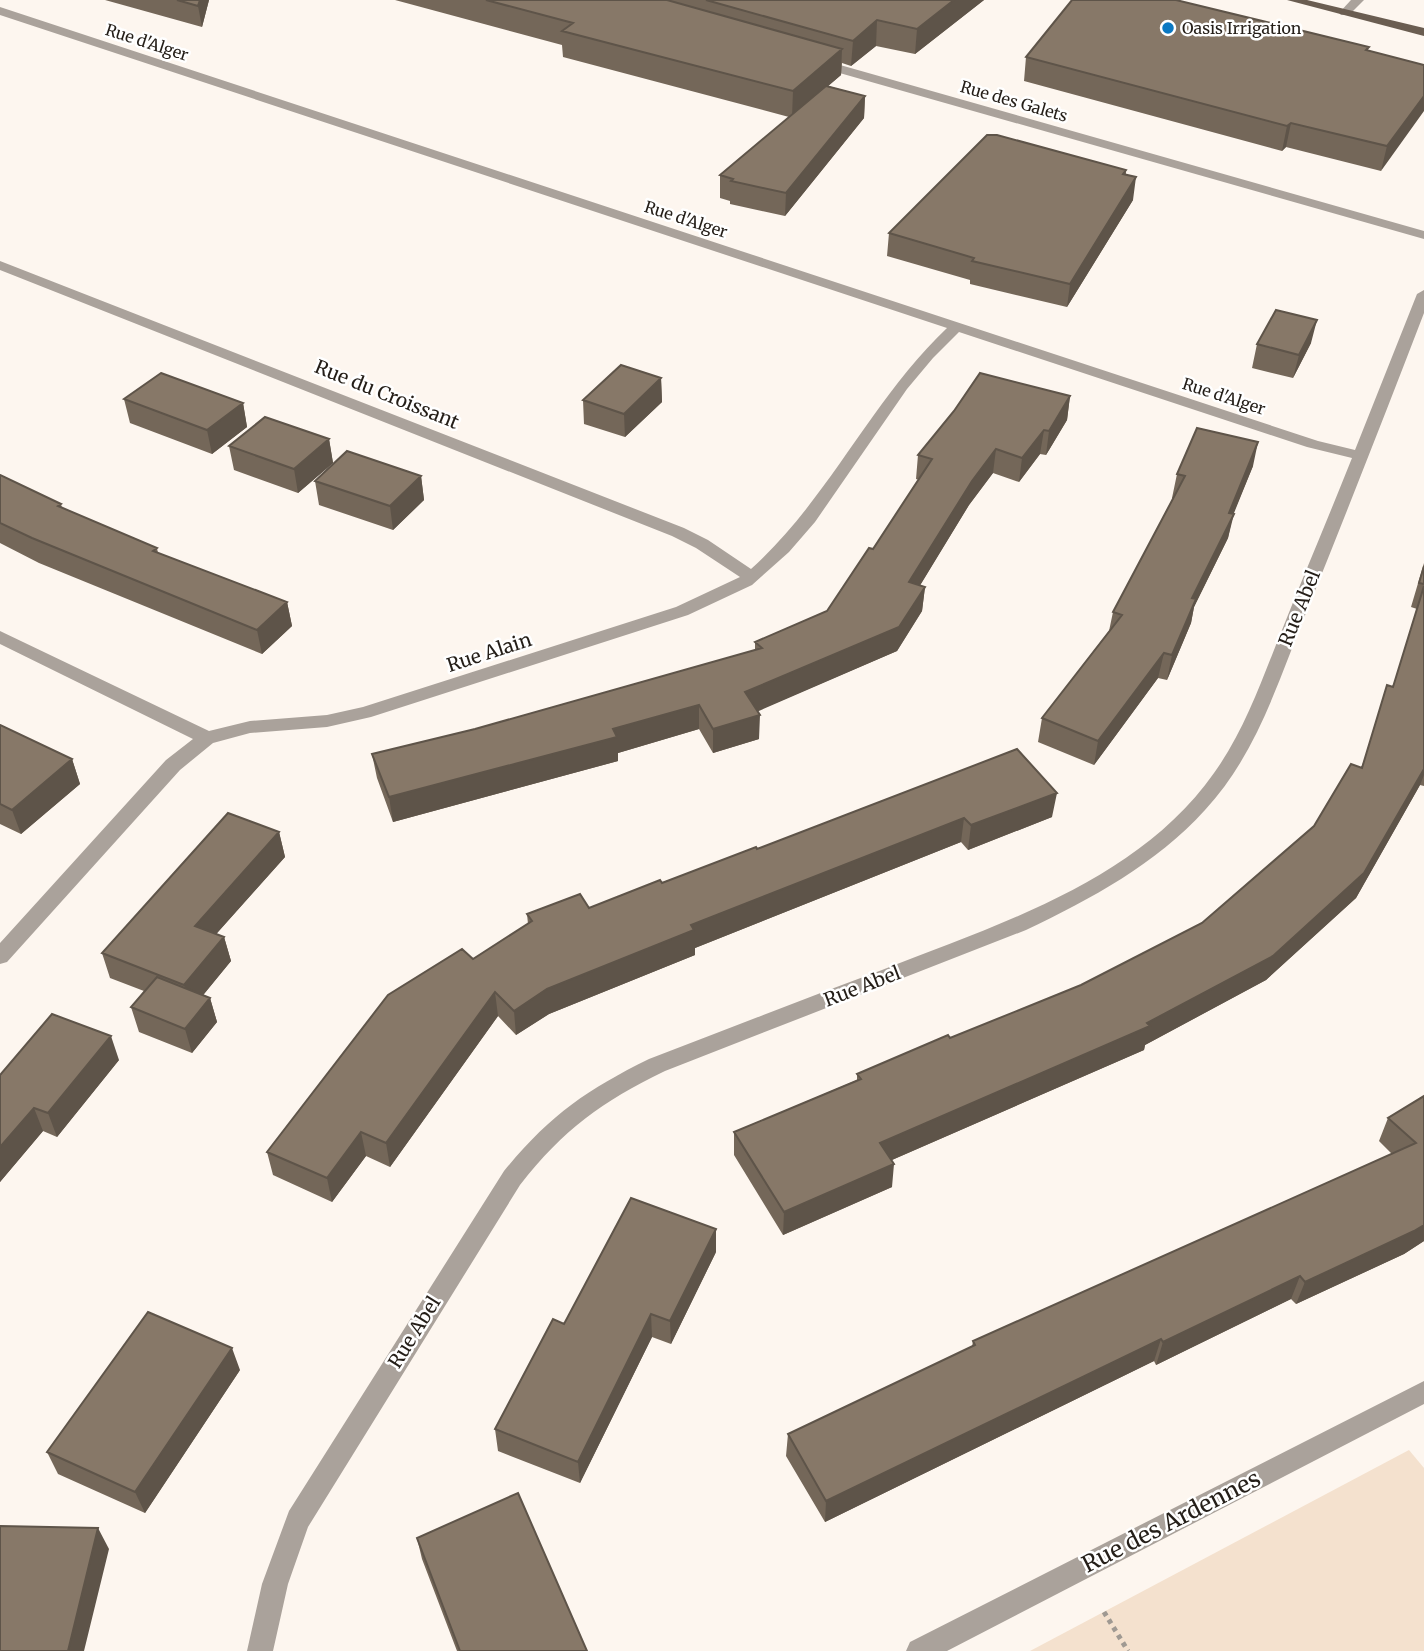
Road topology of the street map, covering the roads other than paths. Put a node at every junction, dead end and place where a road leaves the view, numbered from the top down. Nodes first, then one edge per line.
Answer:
1 (1293, 0) edge
2 (1358, 0) edge
3 (0, 11) edge
4 (1345, 13) junction
5 (1424, 32) edge
6 (808, 61) edge
7 (1424, 235) edge
8 (0, 265) edge
9 (1424, 294) edge
10 (956, 327) junction
11 (1362, 456) junction
12 (752, 578) junction
13 (0, 637) edge
14 (207, 738) junction
15 (0, 956) edge
16 (1424, 1392) edge
17 (260, 1651) edge
18 (919, 1651) edge

1 - 4 main road
2 - 4 street
3 - 10 street, Rue d'Alger
4 - 5 main road
6 - 7 street, Rue des Galets
8 - 12 street, Rue du Croissant
9 - 11 street, Rue Abel
10 - 11 street, Rue d'Alger
10 - 12 street, Rue Alain
11 - 17 street, Rue Abel
12 - 14 street, Rue Alain
13 - 14 street
14 - 15 street, Rue Alain
16 - 18 street, Rue des Ardennes

